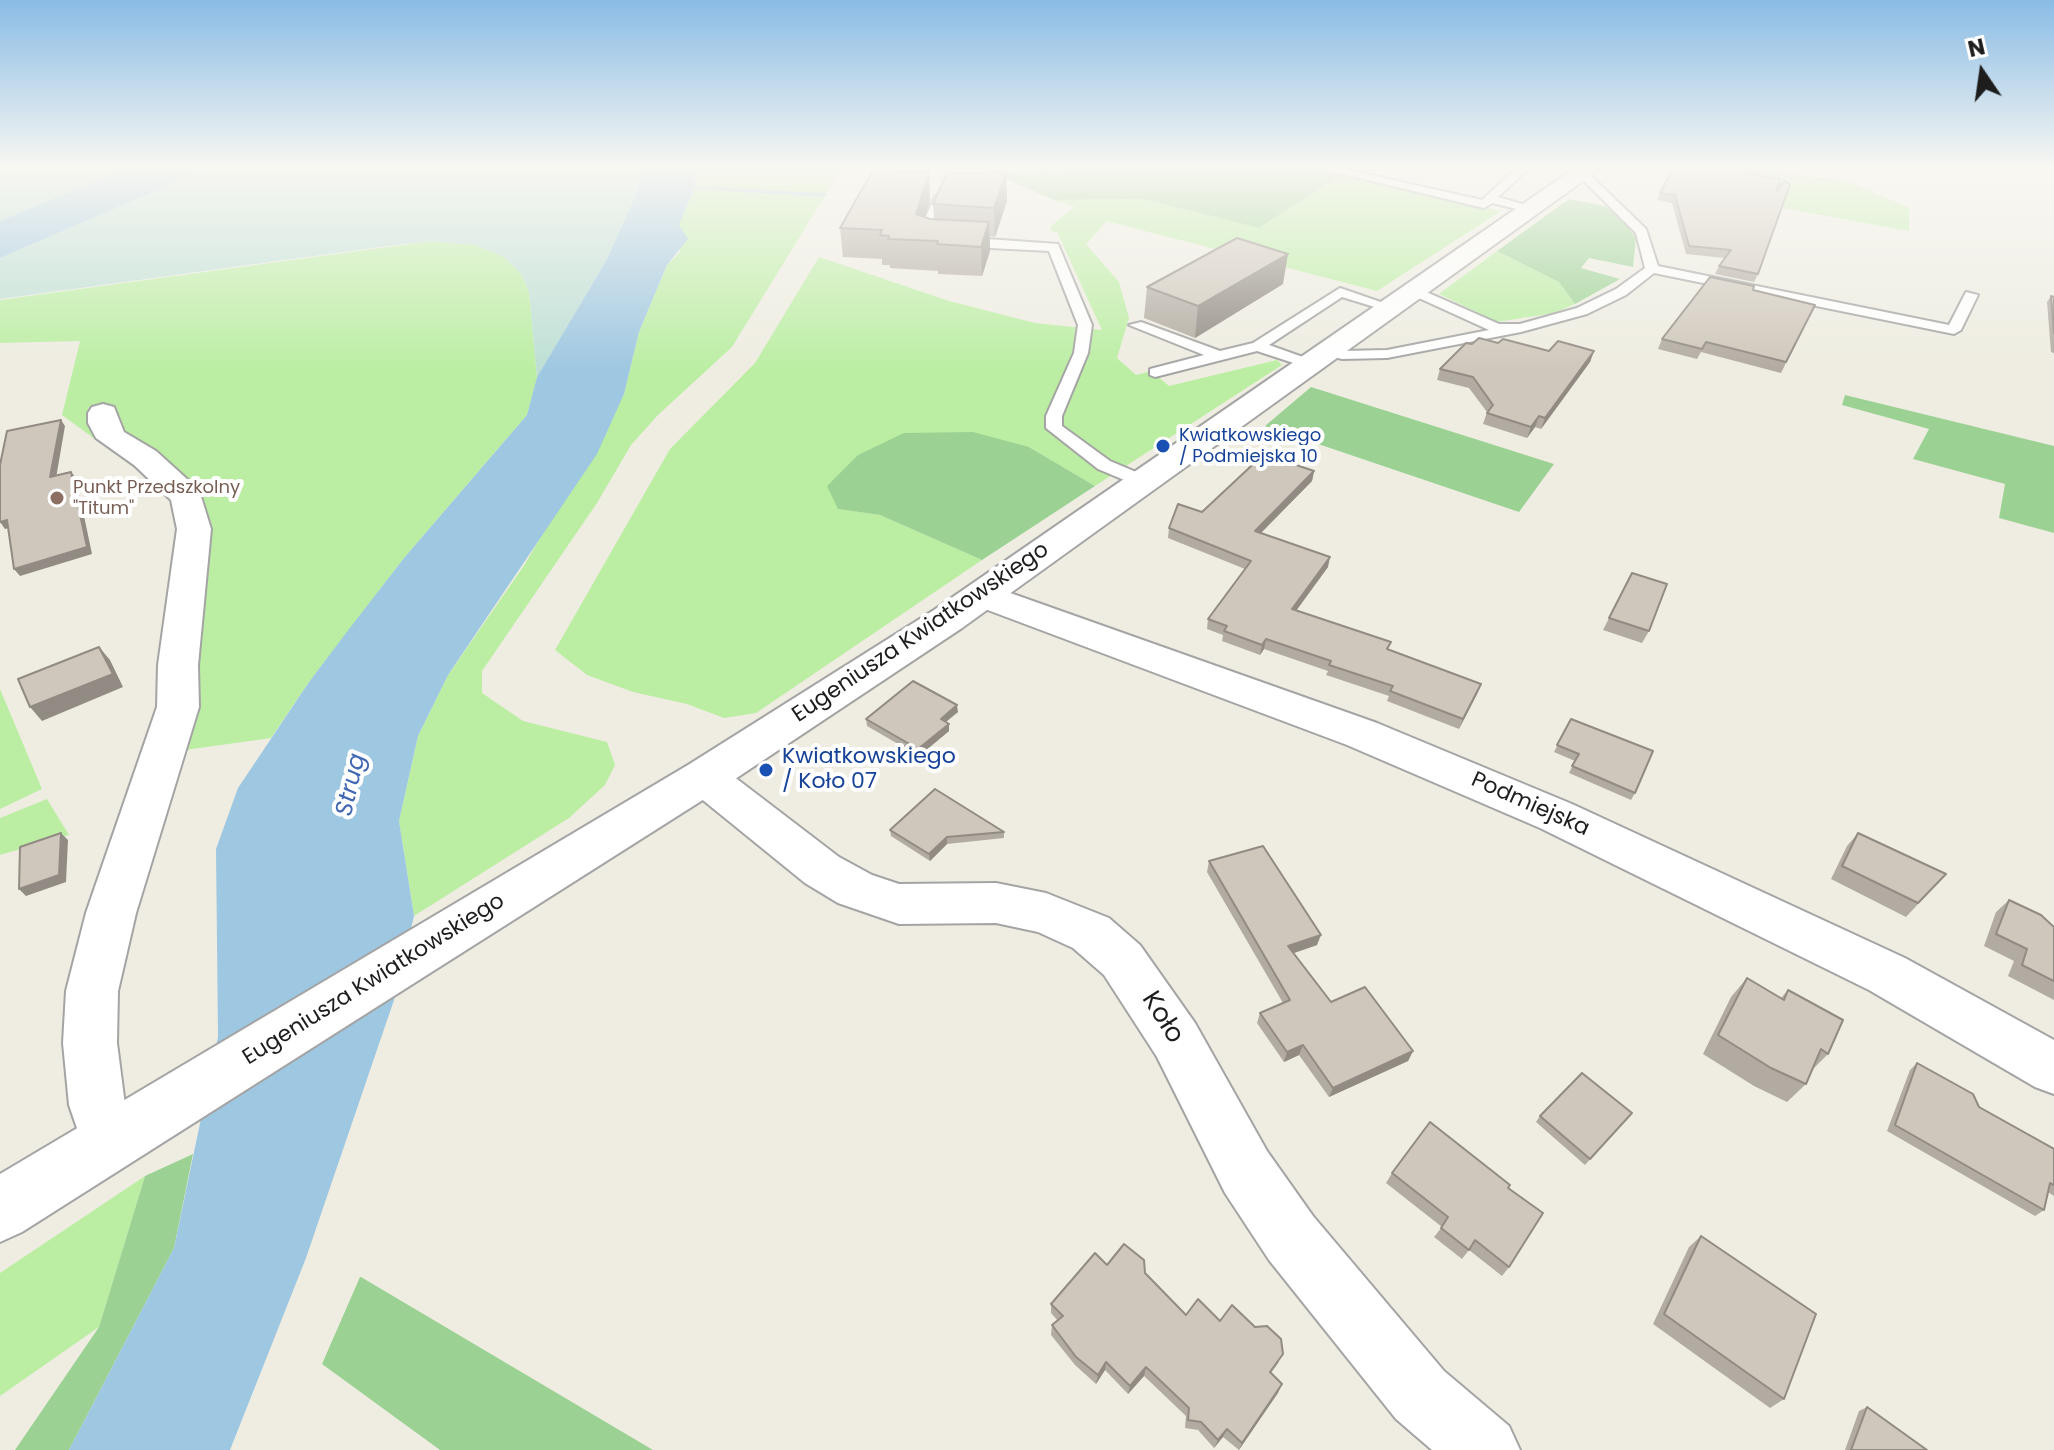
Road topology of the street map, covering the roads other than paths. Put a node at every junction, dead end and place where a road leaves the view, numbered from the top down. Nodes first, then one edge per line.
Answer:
1 (927, 236) edge
2 (1495, 236) edge
3 (1643, 236) edge
4 (1652, 269) junction
5 (1415, 291) junction
6 (1971, 295) dead end
7 (1391, 308) junction
8 (1136, 325) dead end
9 (1521, 328) junction
10 (1258, 346) junction
11 (1219, 356) junction
12 (1318, 358) junction
13 (1155, 372) dead end
14 (103, 413) dead end
15 (1142, 481) junction
16 (982, 595) junction
17 (704, 777) junction
18 (2054, 1069) edge
19 (109, 1143) junction
20 (0, 1210) edge
21 (1485, 1450) edge

1 - 15 lane
2 - 5 street, Eugeniusza Kwiatkowskiego
3 - 4 lane
4 - 6 lane
4 - 9 lane
5 - 7 street, Eugeniusza Kwiatkowskiego
5 - 9 lane
7 - 10 lane
7 - 12 street, Eugeniusza Kwiatkowskiego
8 - 11 lane
9 - 12 lane
10 - 11 lane
10 - 12 lane
11 - 13 lane
12 - 15 street, Eugeniusza Kwiatkowskiego
14 - 19 street
15 - 16 street, Eugeniusza Kwiatkowskiego
16 - 17 street, Eugeniusza Kwiatkowskiego
16 - 18 street, Podmiejska
17 - 19 street, Eugeniusza Kwiatkowskiego
17 - 21 street, Koło
19 - 20 street, Eugeniusza Kwiatkowskiego

